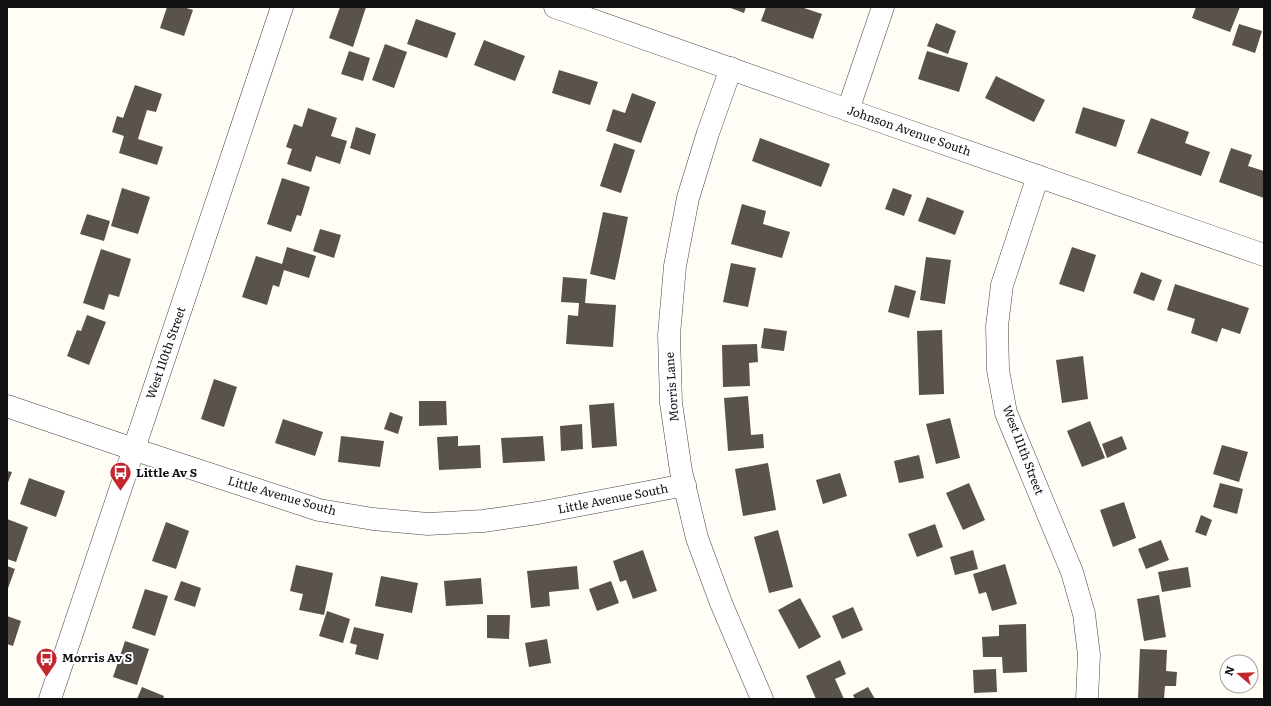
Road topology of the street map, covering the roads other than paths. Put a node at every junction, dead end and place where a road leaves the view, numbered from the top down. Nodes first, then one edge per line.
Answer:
1 (282, 7) edge
2 (555, 7) edge
3 (883, 7) edge
4 (732, 68) junction
5 (848, 110) junction
6 (1038, 176) junction
7 (1264, 255) edge
8 (7, 406) edge
9 (133, 449) junction
10 (685, 485) junction
11 (50, 699) edge
12 (762, 699) edge
13 (1087, 699) edge

1 - 9 street, West 110th Street
2 - 4 street, Johnson Avenue South
3 - 5 street
4 - 5 street, Johnson Avenue South
4 - 10 street, Morris Lane
5 - 6 street, Johnson Avenue South
6 - 7 street, Johnson Avenue South
6 - 13 street, West 111th Street
8 - 9 street, Little Avenue South
9 - 10 street, Little Avenue South
9 - 11 street, West 110th Street
10 - 12 street, Morris Lane

